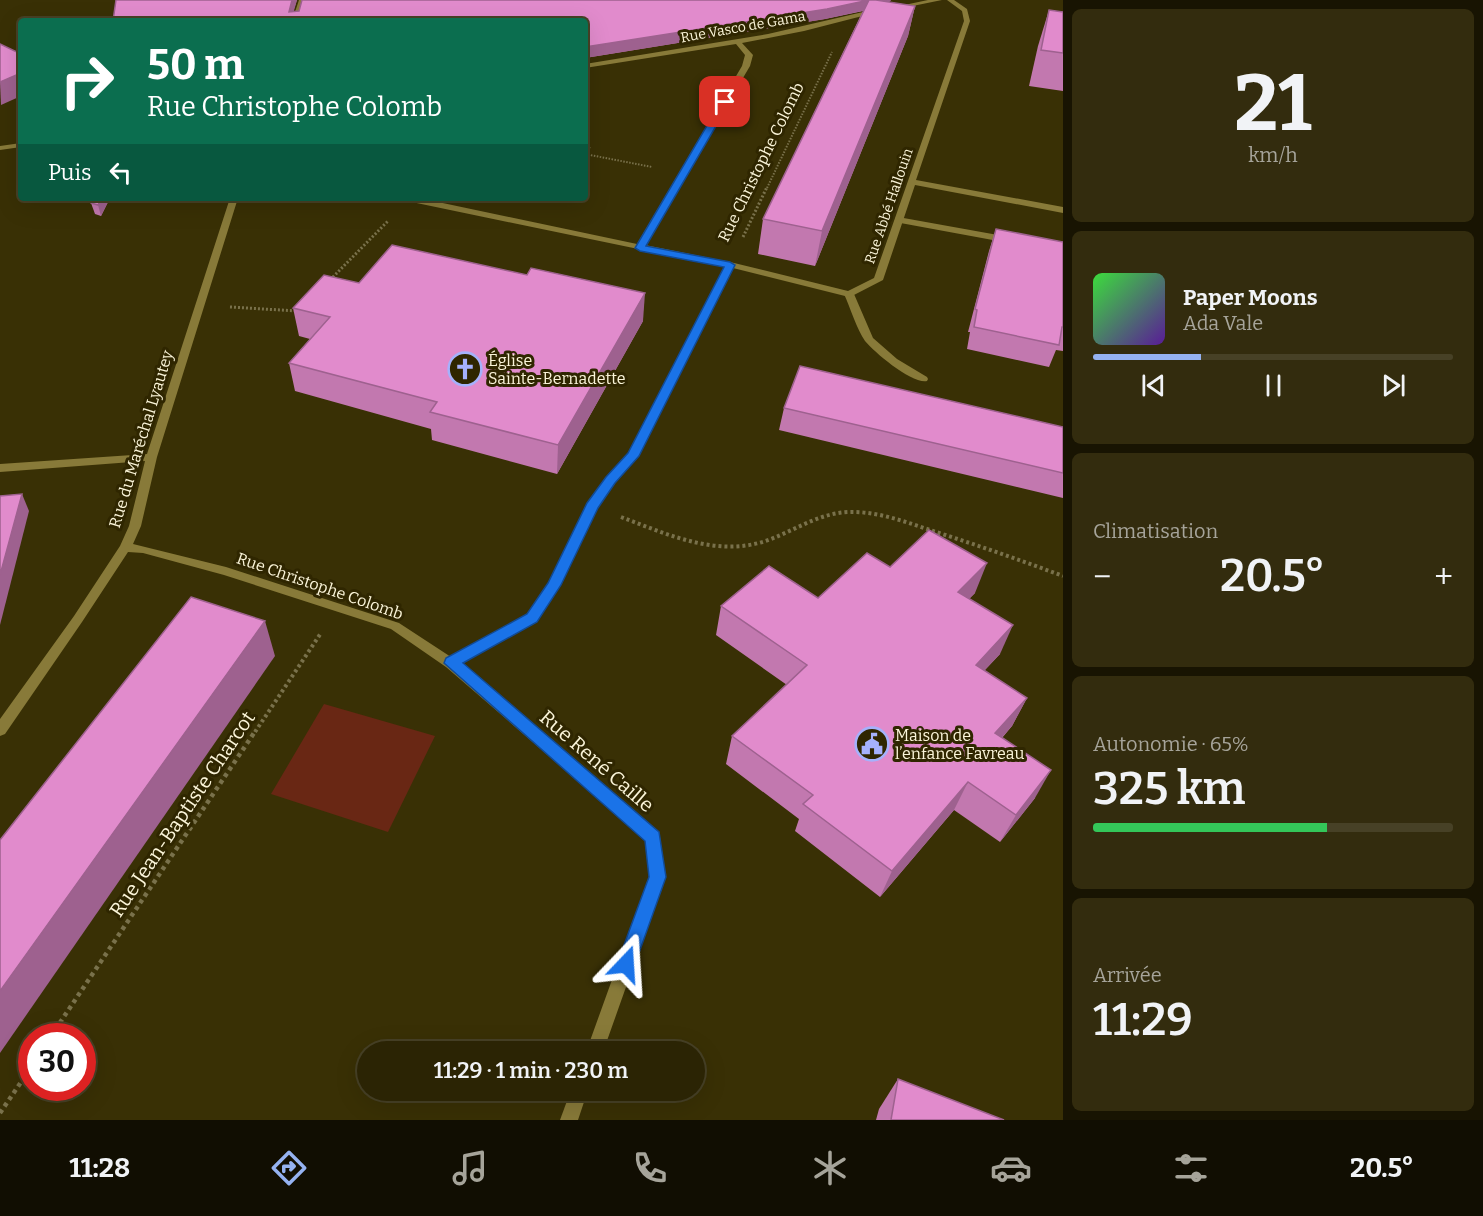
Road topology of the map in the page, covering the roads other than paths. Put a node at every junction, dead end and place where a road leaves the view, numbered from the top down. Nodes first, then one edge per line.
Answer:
1 (302, 0) edge
2 (939, 0) edge
3 (950, 0) edge
4 (296, 18) edge
5 (737, 41) junction
6 (588, 66) edge
7 (18, 145) edge
8 (0, 148) edge
9 (911, 182) junction
10 (233, 201) edge
11 (422, 201) edge
12 (1063, 210) edge
13 (898, 220) junction
14 (1014, 240) edge
15 (640, 248) junction
16 (730, 265) junction
17 (849, 294) junction
18 (923, 379) dead end
19 (151, 457) junction
20 (0, 468) edge
21 (125, 547) junction
22 (452, 663) junction
23 (0, 730) edge
24 (598, 1041) edge
25 (576, 1101) edge
26 (569, 1120) edge

1 - 4 street
2 - 5 street, Rue Vasco de Gama
3 - 9 street, Rue Abbé Hallouin
5 - 6 street, Rue Vasco de Gama
5 - 15 street
7 - 8 street
9 - 12 street
9 - 13 street, Rue Abbé Hallouin
10 - 19 street, Rue du Maréchal Lyautey
11 - 15 street
13 - 14 street
13 - 17 street, Rue Abbé Hallouin
15 - 16 street
16 - 17 street
16 - 22 street, Rue Christophe Colomb
17 - 18 street
19 - 20 street
19 - 21 street, Rue du Maréchal Lyautey
21 - 22 street, Rue Christophe Colomb
21 - 23 street, Rue du Maréchal Lyautey
22 - 24 street, Rue René Caille
25 - 26 street

